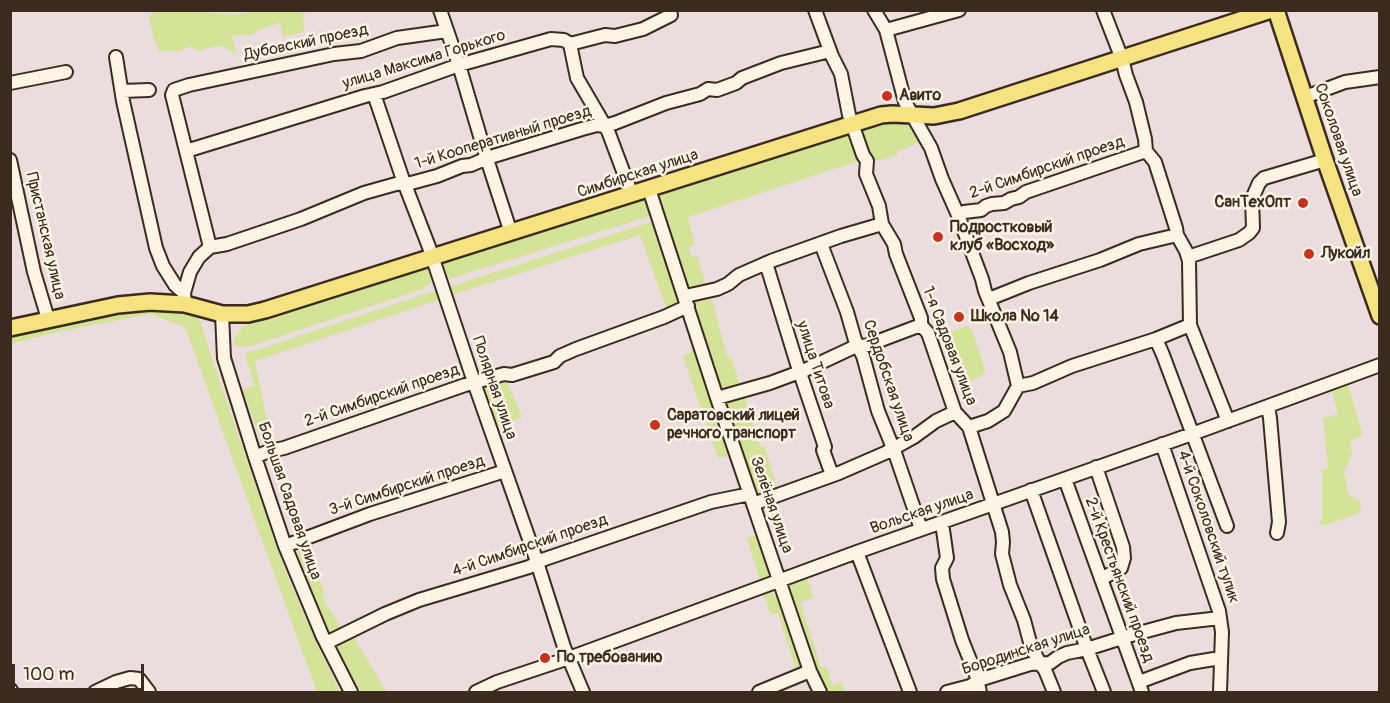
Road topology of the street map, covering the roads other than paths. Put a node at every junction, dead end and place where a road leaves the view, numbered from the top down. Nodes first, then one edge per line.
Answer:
1 (440, 10) edge
2 (815, 10) edge
3 (874, 10) edge
4 (960, 10) edge
5 (1103, 10) edge
6 (1274, 10) edge
7 (671, 15) dead end
8 (886, 30) junction
9 (447, 31) junction
10 (570, 44) junction
11 (830, 51) junction
12 (116, 57) dead end
13 (1122, 59) junction
14 (459, 65) junction
15 (66, 72) dead end
16 (1380, 77) edge
17 (10, 83) edge
18 (149, 90) dead end
19 (122, 91) junction
20 (374, 94) junction
21 (1305, 98) junction
22 (913, 116) junction
23 (853, 124) junction
24 (605, 126) junction
25 (186, 151) junction
26 (1146, 151) junction
27 (487, 158) junction
28 (10, 160) edge
29 (1325, 160) junction
30 (404, 184) junction
31 (649, 189) junction
32 (632, 195) junction
33 (958, 214) junction
34 (882, 225) junction
35 (511, 233) junction
36 (1177, 236) junction
37 (821, 244) junction
38 (210, 247) junction
39 (432, 257) junction
40 (1188, 257) junction
41 (766, 263) junction
42 (184, 298) junction
43 (989, 299) junction
44 (686, 302) junction
45 (222, 314) junction
46 (1380, 316) edge
47 (48, 319) junction
48 (921, 325) junction
49 (1190, 325) junction
50 (10, 328) edge
51 (1156, 339) junction
52 (858, 347) junction
53 (1380, 365) edge
54 (800, 371) junction
55 (474, 383) junction
56 (1018, 386) junction
57 (717, 398) junction
58 (1268, 407) junction
59 (955, 412) junction
60 (1228, 421) junction
61 (969, 427) junction
62 (1192, 434) junction
63 (1162, 444) junction
64 (893, 448) junction
65 (255, 457) junction
66 (1096, 468) junction
67 (505, 471) junction
68 (832, 476) junction
69 (1065, 478) junction
70 (1031, 490) junction
71 (752, 499) junction
72 (993, 504) junction
73 (940, 522) junction
74 (1227, 526) dead end
75 (921, 529) junction
76 (1276, 533) dead end
77 (285, 546) junction
78 (857, 552) junction
79 (537, 563) junction
80 (1101, 579) junction
81 (780, 581) junction
82 (1221, 618) junction
83 (1122, 637) junction
84 (326, 642) junction
85 (1087, 649) junction
86 (569, 658) junction
87 (1220, 661) junction
88 (1040, 664) junction
89 (810, 672) junction
90 (979, 687) edge
91 (1141, 687) edge
92 (95, 693) edge
93 (149, 693) edge
94 (351, 693) edge
95 (476, 693) edge
96 (583, 693) edge
97 (759, 693) edge
98 (820, 693) edge
99 (910, 693) edge
100 (948, 693) edge
101 (1054, 693) edge
102 (1104, 693) edge
103 (1220, 693) edge

1 - 9 street
2 - 11 street, 1-я Садовая улица
3 - 8 street
4 - 8 street
5 - 13 street
6 - 13 main road, Симбирская улица
6 - 21 main road, Соколовая улица
7 - 10 street, улица Максима Горького
8 - 22 street
9 - 14 street
9 - 25 street, Дубовский проезд
10 - 14 street, улица Максима Горького
10 - 24 street
11 - 23 street, 1-я Садовая улица
11 - 24 street, 1-й Кооперативный проезд
12 - 19 street
13 - 22 main road, Симбирская улица
13 - 26 street
14 - 20 street, улица Максима Горького
14 - 27 street
15 - 17 street
16 - 21 street
18 - 19 street
19 - 42 street
20 - 25 street, улица Максима Горького
20 - 30 street, Полярная улица
21 - 29 main road, Соколовая улица
22 - 23 main road, Симбирская улица
22 - 33 street
23 - 31 main road, Симбирская улица
23 - 34 street, 1-я Садовая улица
24 - 27 street, 1-й Кооперативный проезд
24 - 32 street
25 - 38 street
26 - 33 street, 2-й Симбирский проезд
26 - 36 street
27 - 30 street, 1-й Кооперативный проезд
27 - 35 street
28 - 47 street, Пристанская улица
29 - 40 street
29 - 46 main road, Соколовая улица
30 - 38 street, 1-й Кооперативный проезд
30 - 39 street, Полярная улица
31 - 32 main road, Симбирская улица
31 - 44 street, Зелёная улица
32 - 35 main road, Симбирская улица
33 - 43 street
34 - 37 street, 2-й Симбирский проезд
34 - 48 street, 1-я Садовая улица
35 - 39 main road, Симбирская улица
36 - 40 street
36 - 43 street
37 - 41 street, 2-й Симбирский проезд
37 - 52 street, Сердобская улица
38 - 42 street
39 - 45 main road, Симбирская улица
39 - 55 street, Полярная улица
40 - 49 street
41 - 44 street, 2-й Симбирский проезд
41 - 54 street, улица Титова
42 - 45 main road, Симбирская улица
42 - 47 main road, Симбирская улица
43 - 56 street
44 - 55 street, 2-й Симбирский проезд
44 - 57 street, Зелёная улица
45 - 65 street, Большая Садовая улица
47 - 50 main road, Симбирская улица
48 - 52 street
48 - 59 street, 1-я Садовая улица
49 - 51 street
49 - 60 street
51 - 56 street
51 - 62 street
52 - 54 street
52 - 64 street, Сердобская улица
53 - 58 street, Вольская улица
54 - 57 street
54 - 68 street, улица Титова
55 - 65 street, 2-й Симбирский проезд
55 - 67 street, Полярная улица
56 - 61 street
57 - 71 street, Зелёная улица
58 - 60 street, Вольская улица
58 - 76 street
59 - 61 street, 1-я Садовая улица
59 - 64 street, 4-й Симбирский проезд
60 - 62 street, Вольская улица
61 - 72 street, 1-я Садовая улица
62 - 63 street, Вольская улица
62 - 74 street
63 - 66 street, Вольская улица
63 - 82 street, 4-й Соколовский тупик
64 - 68 street, 4-й Симбирский проезд
64 - 75 street, Сердобская улица
65 - 77 street, Большая Садовая улица
66 - 69 street, Вольская улица
66 - 80 street
67 - 77 street, 3-й Симбирский проезд
67 - 79 street, Полярная улица
68 - 71 street, 4-й Симбирский проезд
69 - 70 street, Вольская улица
69 - 80 street, 2-й Крестьянский проезд
70 - 72 street, Вольская улица
70 - 85 street
71 - 79 street, 4-й Симбирский проезд
71 - 81 street, Зелёная улица
72 - 73 street, Вольская улица
72 - 88 street, 1-я Садовая улица
73 - 75 street, Вольская улица
73 - 90 street
75 - 78 street, Вольская улица
77 - 84 street, Большая Садовая улица
78 - 81 street, Вольская улица
78 - 99 street
79 - 84 street, 4-й Симбирский проезд
79 - 86 street, Полярная улица
80 - 83 street, 2-й Крестьянский проезд
81 - 86 street, Вольская улица
81 - 89 street, Зелёная улица
82 - 83 street, Бородинская улица
82 - 87 street, 4-й Соколовский тупик
83 - 85 street, Бородинская улица
83 - 91 street, 2-й Крестьянский проезд
84 - 94 street, Большая Садовая улица
85 - 88 street, Бородинская улица
85 - 102 street
86 - 95 street, Вольская улица
86 - 96 street, Полярная улица
87 - 91 street
87 - 103 street, 4-й Соколовский тупик
88 - 90 street, Бородинская улица
88 - 101 street, 1-я Садовая улица
89 - 97 street
89 - 98 street, Зелёная улица
90 - 100 street, Бородинская улица
92 - 93 street

